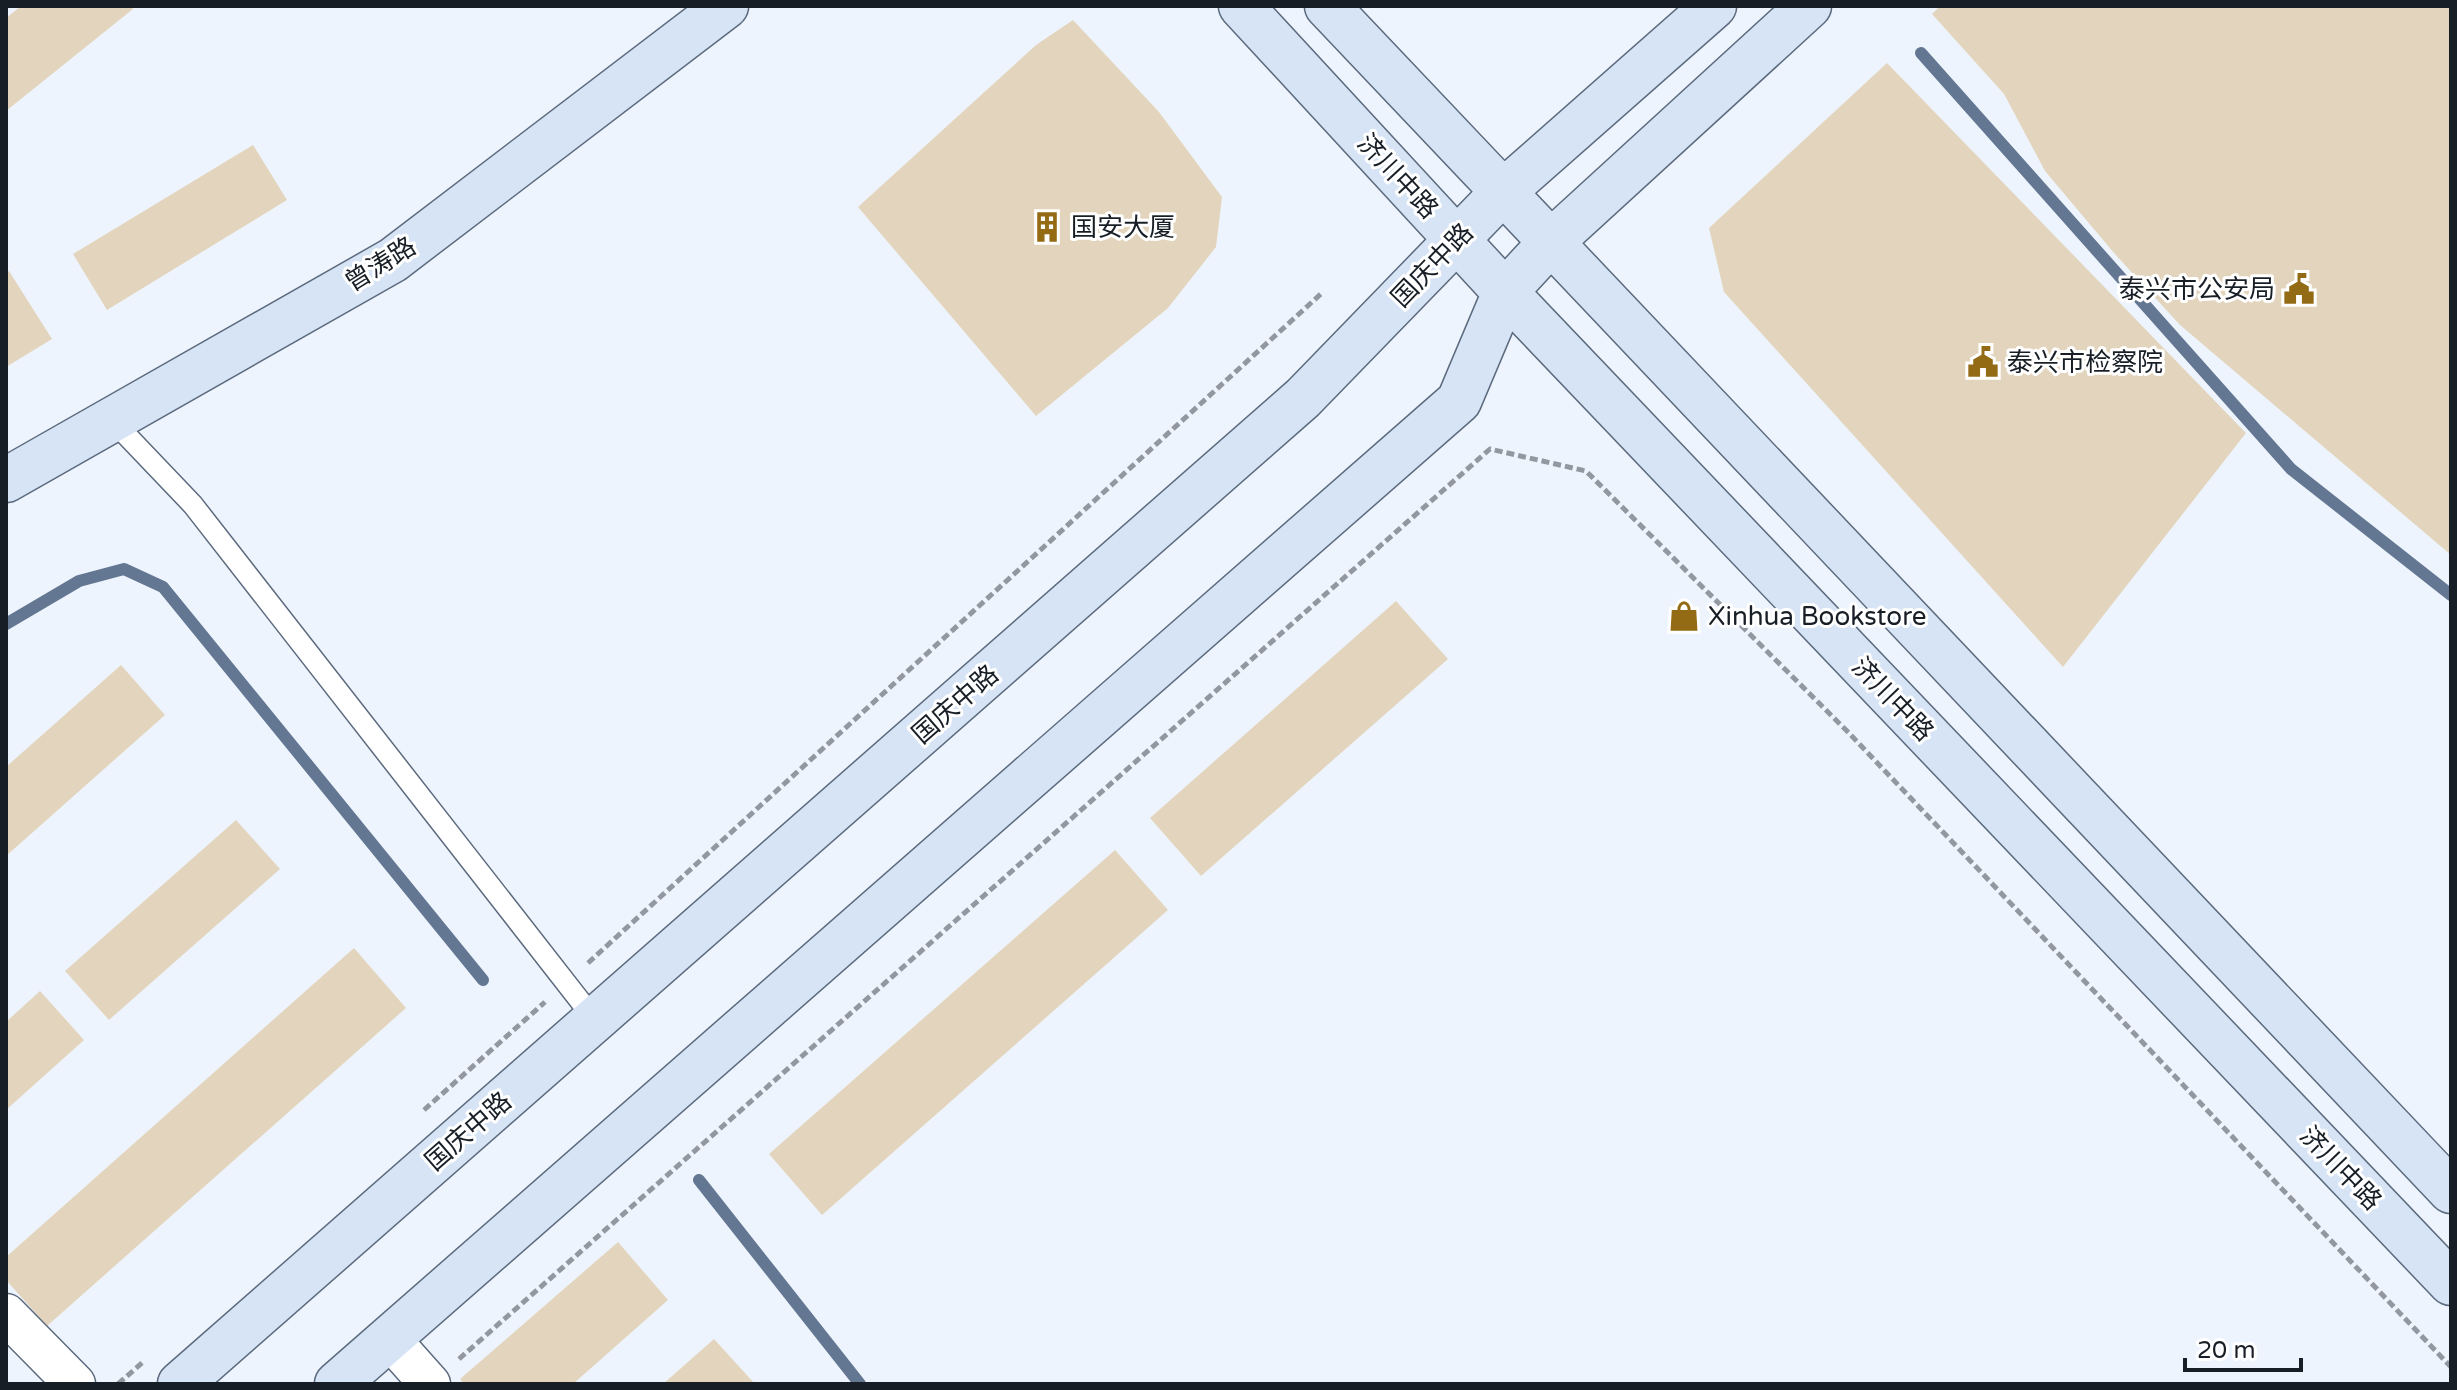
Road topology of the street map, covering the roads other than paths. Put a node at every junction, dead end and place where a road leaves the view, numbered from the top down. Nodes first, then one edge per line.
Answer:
1 (726, 6) edge
2 (1241, 6) edge
3 (1327, 6) edge
4 (1714, 6) edge
5 (1809, 6) edge
6 (1503, 192) junction
7 (1457, 239) junction
8 (1551, 242) junction
9 (1505, 292) junction
10 (111, 419) junction
11 (6, 480) edge
12 (595, 1020) junction
13 (2451, 1191) edge
14 (2451, 1283) edge
15 (6, 1314) edge
16 (389, 1338) junction
17 (167, 1368) edge
18 (442, 1374) edge
19 (75, 1384) edge
20 (337, 1384) edge

1 - 10 main road, 曾涛路
2 - 7 main road, 济川中路
3 - 6 main road
4 - 6 main road, 国庆中路
5 - 8 main road
6 - 7 main road, 国庆中路
6 - 8 main road
7 - 9 main road, 济川中路
7 - 12 main road, 国庆中路
8 - 9 main road
8 - 13 main road
9 - 14 main road, 济川中路
9 - 16 main road
10 - 11 main road, 曾涛路
10 - 12 lane
12 - 17 main road, 国庆中路
15 - 19 street
16 - 18 street
16 - 20 main road

